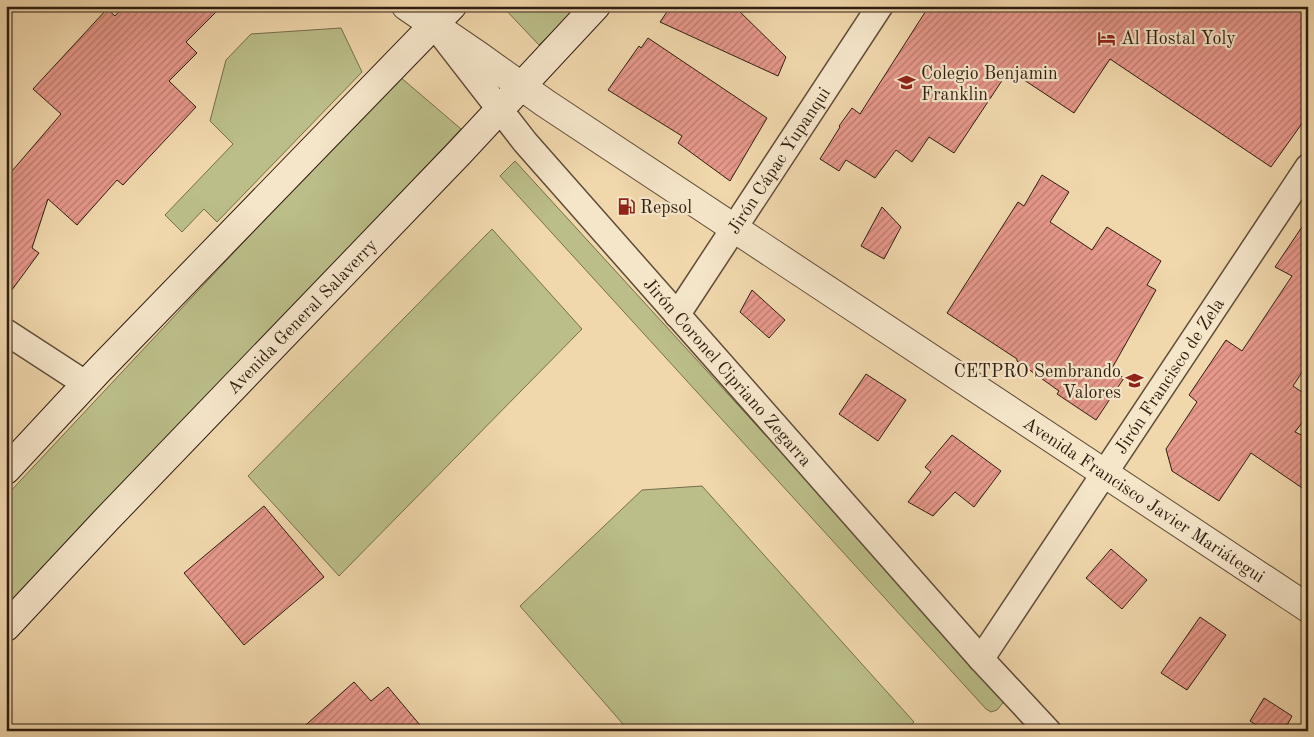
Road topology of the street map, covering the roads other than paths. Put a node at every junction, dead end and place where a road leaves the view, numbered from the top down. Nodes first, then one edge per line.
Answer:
1 (406, 6) edge
2 (596, 6) edge
3 (880, 6) edge
4 (433, 11) edge
5 (521, 86) junction
6 (500, 109) junction
7 (1308, 167) edge
8 (734, 228) junction
9 (677, 315) junction
10 (6, 332) edge
11 (86, 384) junction
12 (6, 470) edge
13 (1104, 473) junction
14 (1308, 608) edge
15 (6, 627) edge
16 (981, 659) junction
17 (1048, 731) edge

1 - 4 main road, Avenida Francisco Javier Mariátegui
2 - 5 main road, Avenida General Salaverry
3 - 8 street, Jirón Cápac Yupanqui
4 - 5 main road, Avenida Francisco Javier Mariátegui
4 - 6 street, Jirón Coronel Cipriano Zegarra
4 - 11 main road
5 - 6 main road, Avenida General Salaverry
5 - 8 main road, Avenida Francisco Javier Mariátegui
6 - 9 street, Jirón Coronel Cipriano Zegarra
6 - 15 main road, Avenida General Salaverry
7 - 13 street, Jirón Francisco de Zela
8 - 9 street, Jirón Cápac Yupanqui
8 - 13 main road, Avenida Francisco Javier Mariátegui
9 - 16 street, Jirón Coronel Cipriano Zegarra
10 - 11 street
11 - 12 main road
13 - 14 main road, Avenida Francisco Javier Mariátegui
13 - 16 street, Jirón Francisco de Zela
16 - 17 street, Jirón Coronel Cipriano Zegarra

